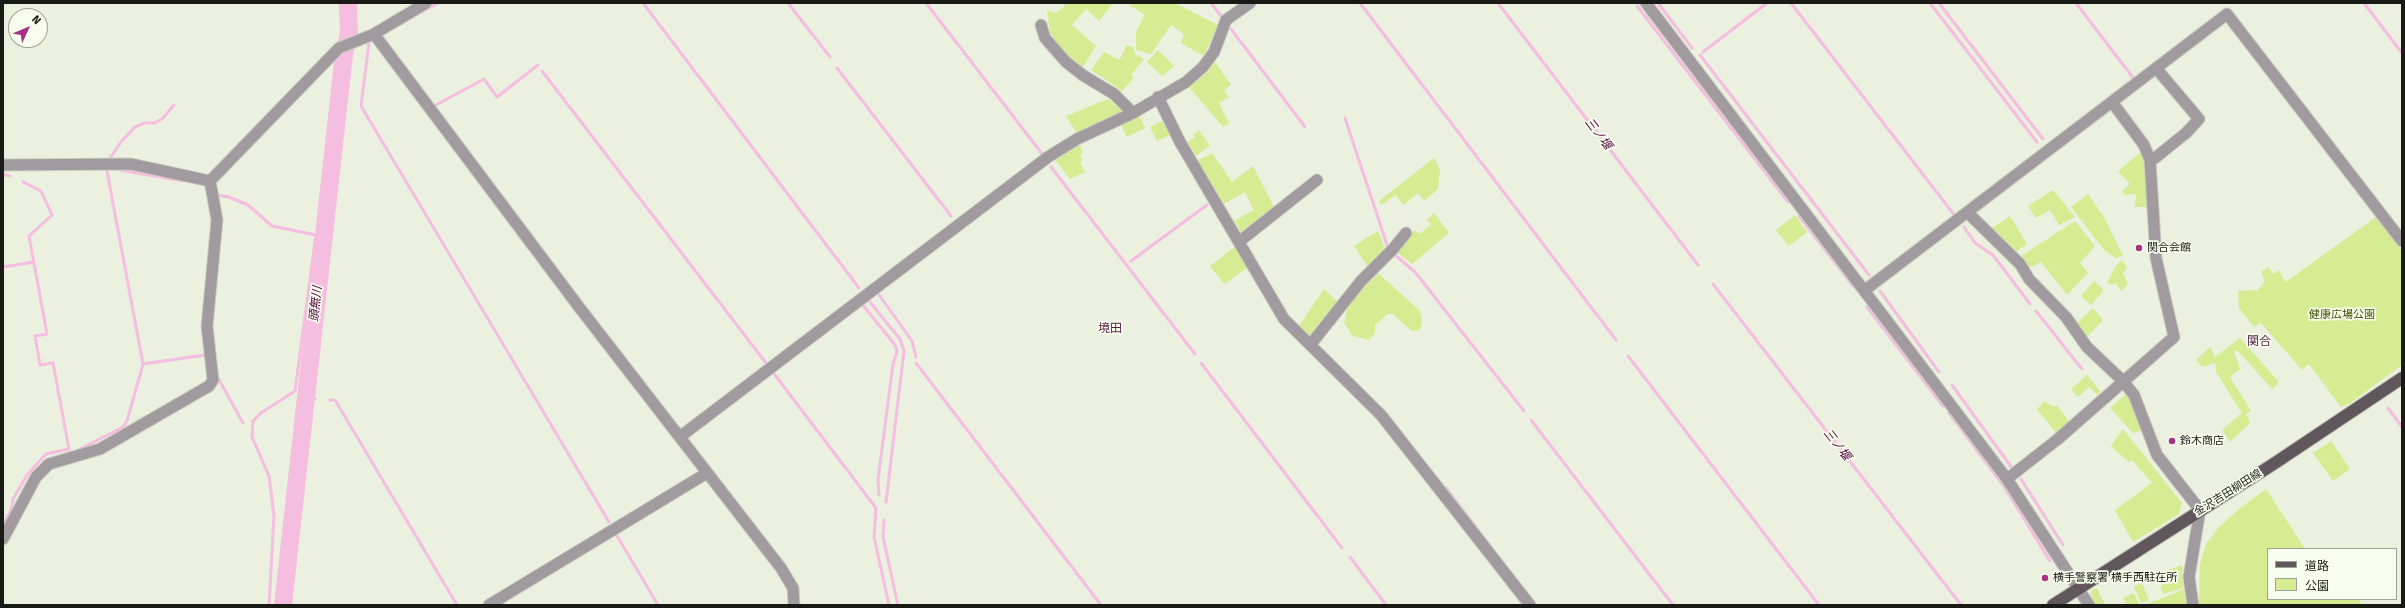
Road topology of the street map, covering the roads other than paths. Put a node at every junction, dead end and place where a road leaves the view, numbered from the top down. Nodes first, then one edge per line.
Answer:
1 (426, 3) edge
2 (1250, 3) edge
3 (1646, 3) edge
4 (1041, 25) dead end
5 (374, 34) junction
6 (2156, 68) junction
7 (1158, 97) junction
8 (2112, 102) junction
9 (1133, 113) junction
10 (2150, 160) junction
11 (3, 165) edge
12 (1317, 180) dead end
13 (210, 181) junction
14 (1967, 212) junction
15 (1406, 233) dead end
16 (1240, 241) junction
17 (2402, 241) edge
18 (1865, 290) junction
19 (1311, 344) junction
20 (2402, 378) edge
21 (2123, 381) junction
22 (681, 436) junction
23 (707, 473) junction
24 (2007, 479) junction
25 (2200, 510) junction
26 (3, 539) edge
27 (2079, 588) junction
28 (489, 605) edge
29 (794, 605) edge
30 (1530, 605) edge
31 (2052, 605) edge
32 (2089, 605) edge
33 (2193, 605) edge

1 - 5 street
2 - 7 street
3 - 18 street
4 - 9 street
5 - 13 street
5 - 22 street
6 - 8 street
6 - 10 street
6 - 17 street
7 - 9 street
7 - 16 street
8 - 10 street
8 - 14 street
9 - 22 street
10 - 21 street
11 - 13 street
12 - 16 street
13 - 26 street
14 - 18 street
14 - 21 street
15 - 19 street
16 - 19 street
18 - 24 street
19 - 30 street
20 - 25 main road, 金沢吉田柳田線
21 - 24 street
21 - 25 street
22 - 23 street
23 - 28 street
23 - 29 street
24 - 27 street
25 - 27 main road, 金沢吉田柳田線
25 - 33 street
27 - 31 main road, 金沢吉田柳田線
27 - 32 street

